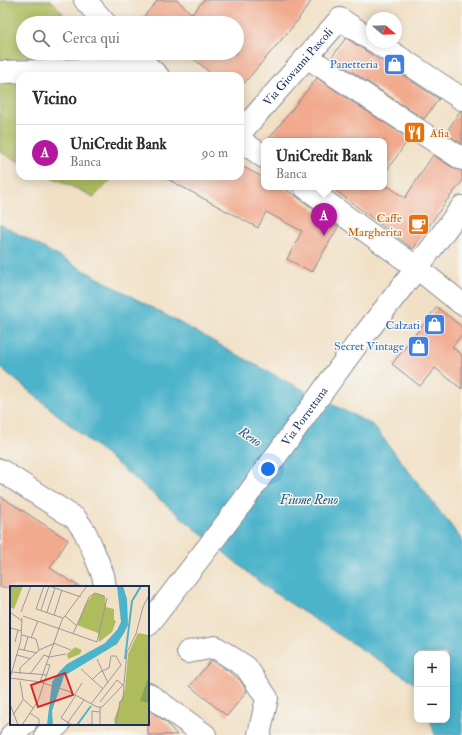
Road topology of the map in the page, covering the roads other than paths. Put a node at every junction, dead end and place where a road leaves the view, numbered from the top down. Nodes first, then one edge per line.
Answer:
1 (86, 0) edge
2 (99, 16) edge
3 (366, 36) edge
4 (385, 48) edge
5 (307, 57) junction
6 (146, 65) edge
7 (0, 72) edge
8 (462, 99) edge
9 (244, 128) edge
10 (244, 143) edge
11 (261, 156) edge
12 (462, 159) edge
13 (309, 190) edge
14 (462, 207) edge
15 (417, 268) junction
16 (462, 304) edge
17 (0, 470) edge
18 (105, 586) edge
19 (149, 624) edge
20 (188, 652) dead end
21 (149, 695) edge
22 (24, 725) edge
23 (58, 725) edge
24 (12, 735) edge
25 (46, 735) edge
26 (205, 735) edge
27 (259, 735) edge

1 - 2 main road
3 - 5 main road, Via Giovanni Pascoli
4 - 8 main road
5 - 9 main road, Via Giovanni Pascoli
5 - 12 main road
6 - 7 main road
10 - 11 main road
13 - 15 main road
14 - 15 main road, Via Porrettana
15 - 16 main road
15 - 19 main road, Via Porrettana
17 - 18 main road
20 - 27 main road
21 - 26 main road
22 - 24 main road
23 - 25 main road

